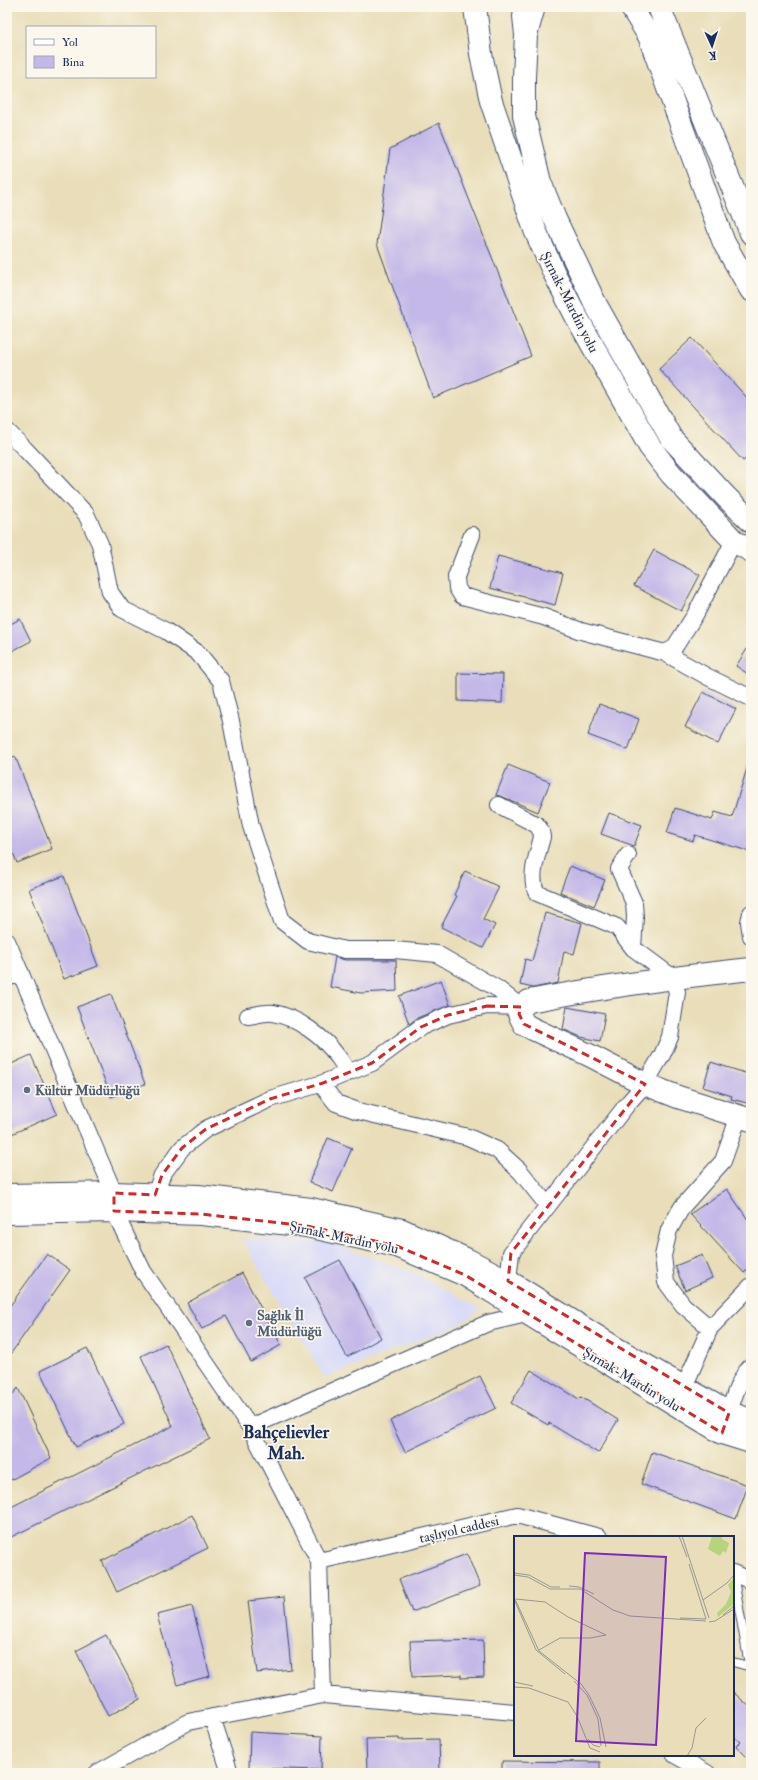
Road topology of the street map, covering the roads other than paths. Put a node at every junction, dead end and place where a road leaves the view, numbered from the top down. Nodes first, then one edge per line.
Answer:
1 (475, 7) edge
2 (523, 7) edge
3 (534, 7) edge
4 (631, 7) edge
5 (660, 7) edge
6 (526, 36) junction
7 (751, 233) edge
8 (751, 290) edge
9 (7, 431) edge
10 (751, 521) edge
11 (472, 535) dead end
12 (743, 546) edge
13 (665, 653) junction
14 (751, 698) edge
15 (499, 805) dead end
16 (628, 854) dead end
17 (751, 913) edge
18 (751, 936) edge
19 (7, 941) edge
20 (633, 948) junction
21 (751, 969) edge
22 (14, 975) edge
23 (672, 977) junction
24 (521, 1007) junction
25 (248, 1016) dead end
26 (348, 1073) junction
27 (323, 1083) junction
28 (645, 1084) junction
29 (745, 1118) edge
30 (7, 1195) edge
31 (155, 1195) junction
32 (114, 1202) junction
33 (548, 1206) junction
34 (7, 1213) edge
35 (508, 1282) junction
36 (751, 1286) edge
37 (526, 1314) junction
38 (710, 1328) junction
39 (751, 1366) edge
40 (684, 1387) junction
41 (751, 1420) edge
42 (725, 1423) junction
43 (250, 1427) junction
44 (751, 1442) edge
45 (595, 1536) edge
46 (319, 1561) junction
47 (734, 1574) edge
48 (734, 1579) edge
49 (751, 1581) edge
50 (734, 1662) edge
51 (750, 1666) edge
52 (323, 1695) junction
53 (514, 1712) edge
54 (212, 1717) junction
55 (677, 1756) edge
56 (97, 1773) edge
57 (230, 1773) edge
58 (707, 1773) edge

1 - 12 main road, Şırnak-Mardin yolu
2 - 6 main road, Şırnak-Mardin yolu
3 - 6 main road
4 - 8 main road
5 - 7 main road
6 - 10 main road, Şırnak-Mardin yolu
9 - 24 street
11 - 13 street
12 - 13 street
13 - 14 street
15 - 20 street
16 - 20 street
17 - 18 street
19 - 22 street
20 - 23 street
21 - 23 main road
22 - 32 street
23 - 24 main road
23 - 28 street
24 - 26 street
24 - 28 main road
25 - 26 street
26 - 27 street
27 - 31 street
27 - 33 street
28 - 29 main road
28 - 33 street
29 - 38 street
30 - 32 main road, Şırnak-Mardin yolu
31 - 32 main road, Şırnak-Mardin yolu
31 - 35 main road, Şırnak-Mardin yolu
32 - 34 main road, Şırnak-Mardin yolu
32 - 37 main road, Şırnak-Mardin yolu
32 - 43 street
33 - 35 street
35 - 40 main road, Şırnak-Mardin yolu
36 - 38 street
37 - 42 main road, Şırnak-Mardin yolu
37 - 43 street
38 - 40 street
39 - 42 street
40 - 42 main road, Şırnak-Mardin yolu
41 - 42 main road, Şırnak-Mardin yolu
42 - 44 main road, Şırnak-Mardin yolu
43 - 46 street
45 - 46 street, taşlıyol caddesi
46 - 52 street
47 - 49 street
48 - 51 lane
50 - 51 lane
52 - 53 street
52 - 54 street
54 - 56 street
54 - 57 street
55 - 58 street

